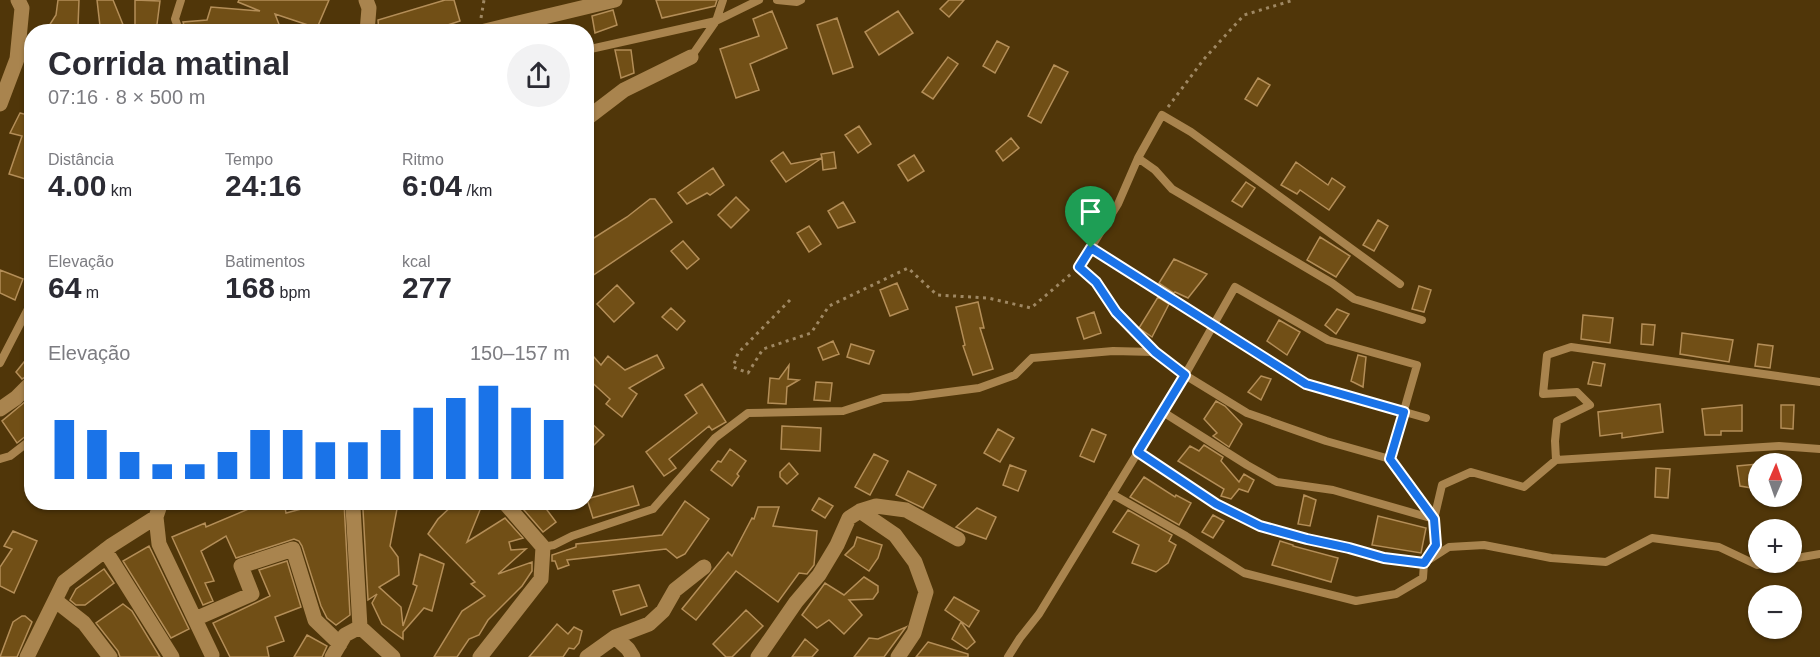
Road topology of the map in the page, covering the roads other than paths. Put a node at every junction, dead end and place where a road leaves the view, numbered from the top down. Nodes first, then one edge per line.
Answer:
1 (18, 0) edge
2 (181, 0) edge
3 (366, 0) edge
4 (615, 0) edge
5 (723, 0) edge
6 (759, 0) edge
7 (777, 0) edge
8 (801, 0) edge
9 (716, 21) junction
10 (178, 24) edge
11 (368, 24) edge
12 (514, 24) edge
13 (594, 48) edge
14 (691, 57) joint
15 (0, 104) edge
16 (594, 113) edge
17 (1138, 158) junction
18 (1091, 248) junction
19 (1400, 284) dead end
20 (24, 316) edge
21 (1422, 320) dead end
22 (1214, 326) junction
23 (1155, 352) junction
24 (0, 363) edge
25 (1185, 375) junction
26 (1820, 382) edge
27 (24, 390) edge
28 (0, 409) edge
29 (1162, 412) junction
30 (1404, 412) junction
31 (1426, 418) dead end
32 (24, 445) edge
33 (1820, 449) edge
34 (1138, 452) junction
35 (0, 459) edge
36 (1390, 459) junction
37 (1556, 460) junction
38 (1112, 494) junction
39 (158, 510) edge
40 (353, 510) edge
41 (511, 510) edge
42 (860, 511) junction
43 (1434, 519) junction
44 (958, 539) dead end
45 (543, 547) junction
46 (105, 550) junction
47 (1820, 554) edge
48 (1802, 557) edge
49 (1748, 561) edge
50 (1424, 563) junction
51 (704, 567) dead end
52 (56, 601) junction
53 (195, 619) junction
54 (360, 627) junction
55 (615, 637) junction
56 (336, 651) edge
57 (212, 656) edge
58 (27, 657) edge
59 (110, 657) edge
60 (172, 657) edge
61 (393, 657) edge
62 (480, 657) edge
63 (587, 657) edge
64 (633, 657) edge
65 (758, 657) edge
66 (898, 657) edge
67 (1008, 657) edge

1 - 15 street
2 - 10 lane
3 - 11 street
4 - 12 street
5 - 9 lane
6 - 9 lane
7 - 8 lane
9 - 13 lane
9 - 14 lane
14 - 16 street
17 - 18 lane
17 - 19 lane
17 - 21 lane
18 - 22 lane
18 - 23 lane
20 - 24 lane
22 - 25 lane
22 - 30 lane
22 - 30 lane
23 - 25 lane
23 - 45 lane
25 - 29 lane
25 - 36 lane
26 - 37 lane
27 - 28 street
29 - 34 lane
29 - 43 lane
30 - 31 lane
30 - 36 lane
32 - 35 lane
33 - 37 lane
34 - 38 lane
34 - 50 lane
36 - 43 lane
37 - 43 lane
38 - 50 lane
38 - 67 lane
39 - 46 street
39 - 53 street
40 - 54 street
41 - 45 street
42 - 44 street
42 - 65 street
42 - 66 street
43 - 50 lane
45 - 62 street
46 - 52 street
46 - 60 street
47 - 48 lane
49 - 50 lane
51 - 55 street
52 - 58 street
52 - 59 street
53 - 56 street
53 - 57 street
54 - 56 street
54 - 61 street
55 - 63 street
55 - 64 street

